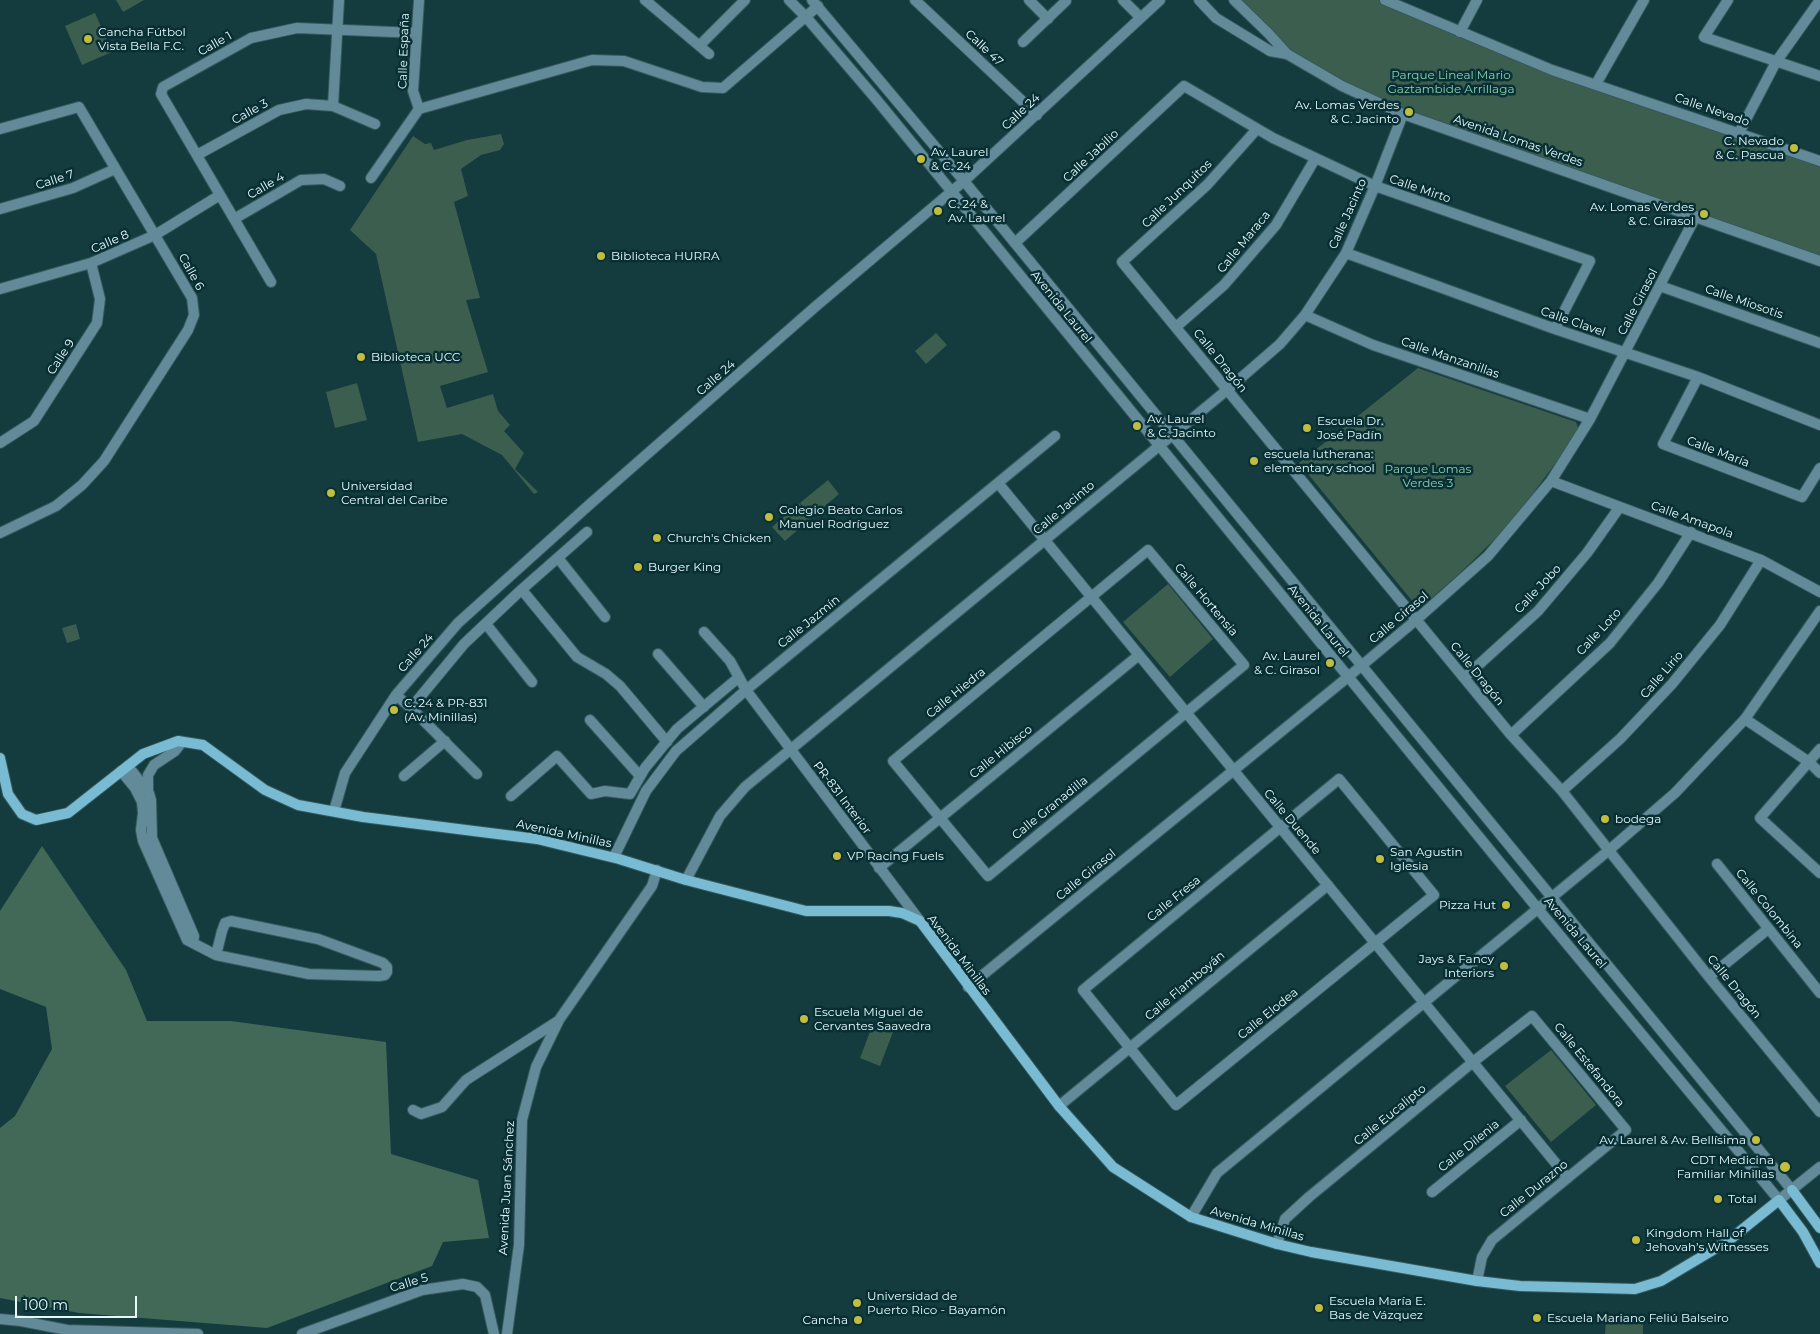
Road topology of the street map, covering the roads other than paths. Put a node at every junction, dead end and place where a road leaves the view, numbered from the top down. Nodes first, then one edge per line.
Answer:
1 (339, 0) edge
2 (419, 0) edge
3 (645, 0) edge
4 (745, 0) edge
5 (789, 0) edge
6 (915, 0) edge
7 (1029, 0) edge
8 (1123, 0) edge
9 (1160, 0) edge
10 (1199, 0) edge
11 (1234, 0) edge
12 (1385, 0) edge
13 (1477, 0) edge
14 (1644, 0) edge
15 (1728, 0) edge
16 (1820, 0) edge
17 (1066, 1) edge
18 (815, 3) edge
19 (806, 17) junction
20 (1140, 17) junction
21 (1048, 19) junction
22 (337, 29) junction
23 (1460, 32) junction
24 (417, 33) junction
25 (1023, 42) dead end
26 (700, 45) junction
27 (709, 54) dead end
28 (1287, 54) junction
29 (1776, 62) junction
30 (1820, 76) edge
31 (1596, 84) junction
32 (1184, 86) joint
33 (333, 106) junction
34 (419, 109) junction
35 (1403, 114) junction
36 (1036, 115) junction
37 (375, 124) dead end
38 (0, 129) edge
39 (1257, 129) junction
40 (1739, 133) junction
41 (197, 155) junction
42 (1315, 159) junction
43 (1820, 161) edge
44 (115, 168) junction
45 (371, 178) dead end
46 (964, 181) junction
47 (340, 186) dead end
48 (1375, 186) junction
49 (951, 192) junction
50 (220, 195) junction
51 (0, 209) edge
52 (1696, 216) junction
53 (234, 219) junction
54 (155, 235) junction
55 (1015, 244) junction
56 (1132, 254) joint
57 (1346, 254) junction
58 (1820, 261) edge
59 (91, 264) junction
60 (272, 282) dead end
61 (1660, 286) junction
62 (0, 289) edge
63 (1304, 315) junction
64 (1176, 327) junction
65 (1555, 329) junction
66 (1820, 343) edge
67 (1625, 353) junction
68 (1698, 377) junction
69 (1228, 390) junction
70 (1590, 420) junction
71 (1820, 425) edge
72 (1172, 434) junction
73 (1055, 436) dead end
74 (0, 444) edge
75 (1158, 446) junction
76 (1820, 468) edge
77 (1551, 481) junction
78 (998, 483) junction
79 (1619, 508) junction
80 (588, 532) dead end
81 (1691, 532) junction
82 (0, 533) edge
83 (1045, 540) junction
84 (558, 558) junction
85 (1761, 560) junction
86 (522, 590) junction
87 (1820, 592) edge
88 (1092, 598) junction
89 (1820, 611) edge
90 (605, 618) dead end
91 (1416, 620) junction
92 (486, 624) junction
93 (704, 632) dead end
94 (658, 654) dead end
95 (1139, 655) junction
96 (1361, 666) junction
97 (1348, 677) junction
98 (738, 678) junction
99 (1464, 678) junction
100 (532, 682) dead end
101 (746, 690) junction
102 (396, 695) junction
103 (704, 707) junction
104 (412, 708) junction
105 (1186, 713) junction
106 (1744, 719) junction
107 (590, 720) dead end
108 (1511, 735) junction
109 (182, 742) junction
110 (446, 742) junction
111 (667, 742) junction
112 (790, 749) junction
113 (1820, 750) edge
114 (0, 758) edge
115 (1809, 762) junction
116 (124, 768) junction
117 (1233, 770) junction
118 (1820, 773) edge
119 (477, 774) dead end
120 (404, 776) dead end
121 (640, 776) junction
122 (1562, 791) junction
123 (148, 793) junction
124 (511, 796) dead end
125 (334, 811) junction
126 (941, 818) junction
127 (1280, 828) junction
128 (1608, 851) junction
129 (614, 857) junction
130 (1717, 864) dead end
131 (879, 868) junction
132 (658, 870) junction
133 (1820, 873) edge
134 (686, 880) junction
135 (1328, 885) junction
136 (1551, 897) junction
137 (1538, 909) junction
138 (920, 921) junction
139 (1768, 929) junction
140 (1375, 942) junction
141 (193, 943) junction
142 (216, 956) junction
143 (371, 959) junction
144 (368, 976) junction
145 (1709, 977) junction
146 (968, 987) junction
147 (1820, 993) edge
148 (1424, 1002) junction
149 (1532, 1016) joint
150 (559, 1020) junction
151 (1130, 1048) junction
152 (1473, 1062) junction
153 (1059, 1106) junction
154 (413, 1110) dead end
155 (1820, 1112) edge
156 (1521, 1120) junction
157 (1626, 1130) joint
158 (1820, 1167) edge
159 (1567, 1178) junction
160 (1792, 1190) junction
161 (1432, 1192) dead end
162 (1779, 1200) junction
163 (1191, 1217) junction
164 (1820, 1228) edge
165 (1277, 1244) junction
166 (1820, 1263) edge
167 (1477, 1281) junction
168 (0, 1319) edge
169 (198, 1334) edge
170 (302, 1334) edge
171 (494, 1334) edge
172 (507, 1334) edge

1 - 22 street
2 - 24 street, Calle España
3 - 26 street
4 - 26 street
5 - 19 street, Avenida Laurel
6 - 36 street, Calle 47
7 - 21 street
8 - 20 street
9 - 20 street, Calle 24
10 - 28 street
11 - 28 street, Avenida Lomas Verdes
12 - 23 street, Calle Nevado
13 - 23 street
14 - 31 street
15 - 29 street
16 - 29 street
17 - 21 street
18 - 19 street
18 - 46 street, Avenida Laurel
19 - 34 street
19 - 49 street, Avenida Laurel
20 - 36 street, Calle 24
21 - 25 street
22 - 24 street, Calle 1
22 - 33 street
22 - 41 street, Calle 1
23 - 31 street, Calle Nevado
24 - 34 street, Calle España
26 - 27 street
28 - 35 street, Avenida Lomas Verdes
29 - 30 street
29 - 40 street
31 - 40 street, Calle Nevado
32 - 39 street, Calle Mirto
32 - 55 street, Calle Jabilio
33 - 37 street, Calle 3
33 - 41 street, Calle 3
34 - 45 street
35 - 48 street, Calle Jacinto
35 - 52 street, Avenida Lomas Verdes
36 - 46 street, Calle 24
38 - 44 street, Calle 6
39 - 42 street, Calle Mirto
39 - 56 street, Calle Junquitos
40 - 43 street, Calle Nevado
41 - 50 street, Calle 1
42 - 48 street, Calle Mirto
42 - 64 street, Calle Maraca
44 - 51 street, Calle 7
44 - 54 street, Calle 6
46 - 49 street, Calle 24
46 - 55 street, Avenida Laurel
47 - 53 street, Calle 4
48 - 57 street, Calle Jacinto
48 - 65 street, Calle Mirto
49 - 75 street, Avenida Laurel
49 - 102 street, Calle 24
50 - 53 street, Calle 1
50 - 54 street, Calle 8
52 - 58 street, Avenida Lomas Verdes
52 - 61 street, Calle Girasol
53 - 60 street, Calle 1
54 - 59 street, Calle 8
54 - 82 street, Calle 6
55 - 72 street, Avenida Laurel
56 - 64 street, Calle Dragón
57 - 63 street, Calle Jacinto
57 - 65 street, Calle Clavel
59 - 62 street, Calle 8
59 - 74 street, Calle 9
61 - 66 street, Calle Miosotis
61 - 67 street, Calle Girasol
63 - 69 street, Calle Jacinto
63 - 70 street, Calle Manzanillas
64 - 69 street, Calle Dragón
65 - 67 street, Calle Clavel
67 - 68 street, Calle Clavel
67 - 70 street, Calle Girasol
68 - 71 street, Calle Clavel
68 - 76 street, Calle María
69 - 72 street, Calle Jacinto
69 - 91 street, Calle Dragón
70 - 77 street, Calle Girasol
72 - 75 street, Calle Jacinto
72 - 96 street, Avenida Laurel
73 - 78 street, Calle Jazmín
75 - 83 street, Calle Jacinto
75 - 97 street, Avenida Laurel
77 - 79 street, Calle Amapola
77 - 91 street, Calle Girasol
78 - 83 street, Calle Duende
78 - 101 street, Calle Jazmín
79 - 81 street, Calle Amapola
79 - 99 street, Calle Jobo
80 - 84 street
81 - 85 street, Calle Amapola
81 - 108 street, Calle Loto
83 - 88 street, Calle Duende
83 - 112 street, Calle Jacinto
84 - 86 street
84 - 90 street
85 - 87 street, Calle Amapola
85 - 122 street, Calle Lirio
86 - 92 street
86 - 111 street
88 - 95 street, Calle Duende
88 - 105 street, Calle Hortensia
88 - 126 street, Calle Hiedra
89 - 106 street
91 - 96 street, Calle Girasol
91 - 99 street, Calle Dragón
92 - 100 street
92 - 104 street
93 - 98 street, PR-831 Interior
94 - 103 street
95 - 105 street, Calle Duende
95 - 126 street, Calle Hibisco
96 - 97 street, Calle Girasol
96 - 136 street, Avenida Laurel
97 - 117 street, Calle Girasol
97 - 137 street, Avenida Laurel
98 - 101 street, PR-831 Interior
98 - 103 street
99 - 108 street, Calle Dragón
101 - 112 street, PR-831 Interior
101 - 129 street, Calle Jazmín
102 - 104 street
102 - 125 street, Calle 24
103 - 111 street
104 - 110 street
105 - 117 street, Calle Duende
105 - 126 street, Calle Granadilla
106 - 115 street
106 - 128 street
107 - 121 street
108 - 122 street, Calle Dragón
109 - 116 main road, Avenida Minillas
109 - 123 street
109 - 125 main road, Avenida Minillas
110 - 119 street
110 - 120 street
111 - 121 street
112 - 131 street, PR-831 Interior
112 - 134 street, Calle Jacinto
113 - 115 street
114 - 116 main road, Avenida Minillas
115 - 118 street
115 - 133 street
116 - 123 street
116 - 141 street
117 - 127 street, Calle Duende
117 - 146 street, Calle Girasol
121 - 124 street
122 - 128 street, Calle Dragón
123 - 141 street
125 - 129 main road, Avenida Minillas
126 - 131 street, Calle Hibisco
127 - 135 street, Calle Duende
127 - 140 street, Calle Fresa
127 - 151 street, Calle Fresa
128 - 136 street
128 - 145 street, Calle Dragón
129 - 132 main road, Avenida Minillas
130 - 139 street, Calle Colombina
131 - 138 street, PR-831 Interior
132 - 134 main road, Avenida Minillas
132 - 150 street, Avenida Juan Sánchez
134 - 138 main road, Avenida Minillas
135 - 140 street, Calle Duende
135 - 151 street, Calle Flamboyán
136 - 137 street
136 - 160 street, Avenida Laurel
137 - 148 street
137 - 162 street, Avenida Laurel
138 - 146 main road, Avenida Minillas
139 - 145 street
139 - 147 street, Calle Colombina
140 - 148 street, Calle Duende
140 - 151 street, Calle Elodea
141 - 142 street
142 - 143 street
142 - 144 street
143 - 144 street
143 - 144 street
145 - 155 street, Calle Dragón
146 - 153 main road, Avenida Minillas
148 - 152 street, Calle Duende
148 - 163 street
149 - 152 street, Calle Eucalipto
149 - 157 street, Calle Estefandora
150 - 154 street
150 - 172 street, Avenida Juan Sánchez
151 - 153 street, Calle Flamboyán
152 - 156 street, Calle Duende
152 - 165 street, Calle Eucalipto
153 - 163 main road, Avenida Minillas
156 - 159 street, Calle Duende
156 - 161 street, Calle Dilenia
157 - 159 street, Calle Durazno
158 - 160 street
159 - 167 street, Calle Durazno
160 - 162 street
160 - 164 main road, Avenida Laurel
162 - 166 main road, Avenida Laurel
162 - 167 main road, Avenida Minillas
163 - 165 main road, Avenida Minillas
165 - 167 main road, Avenida Minillas
168 - 169 street
170 - 171 street, Calle 5

